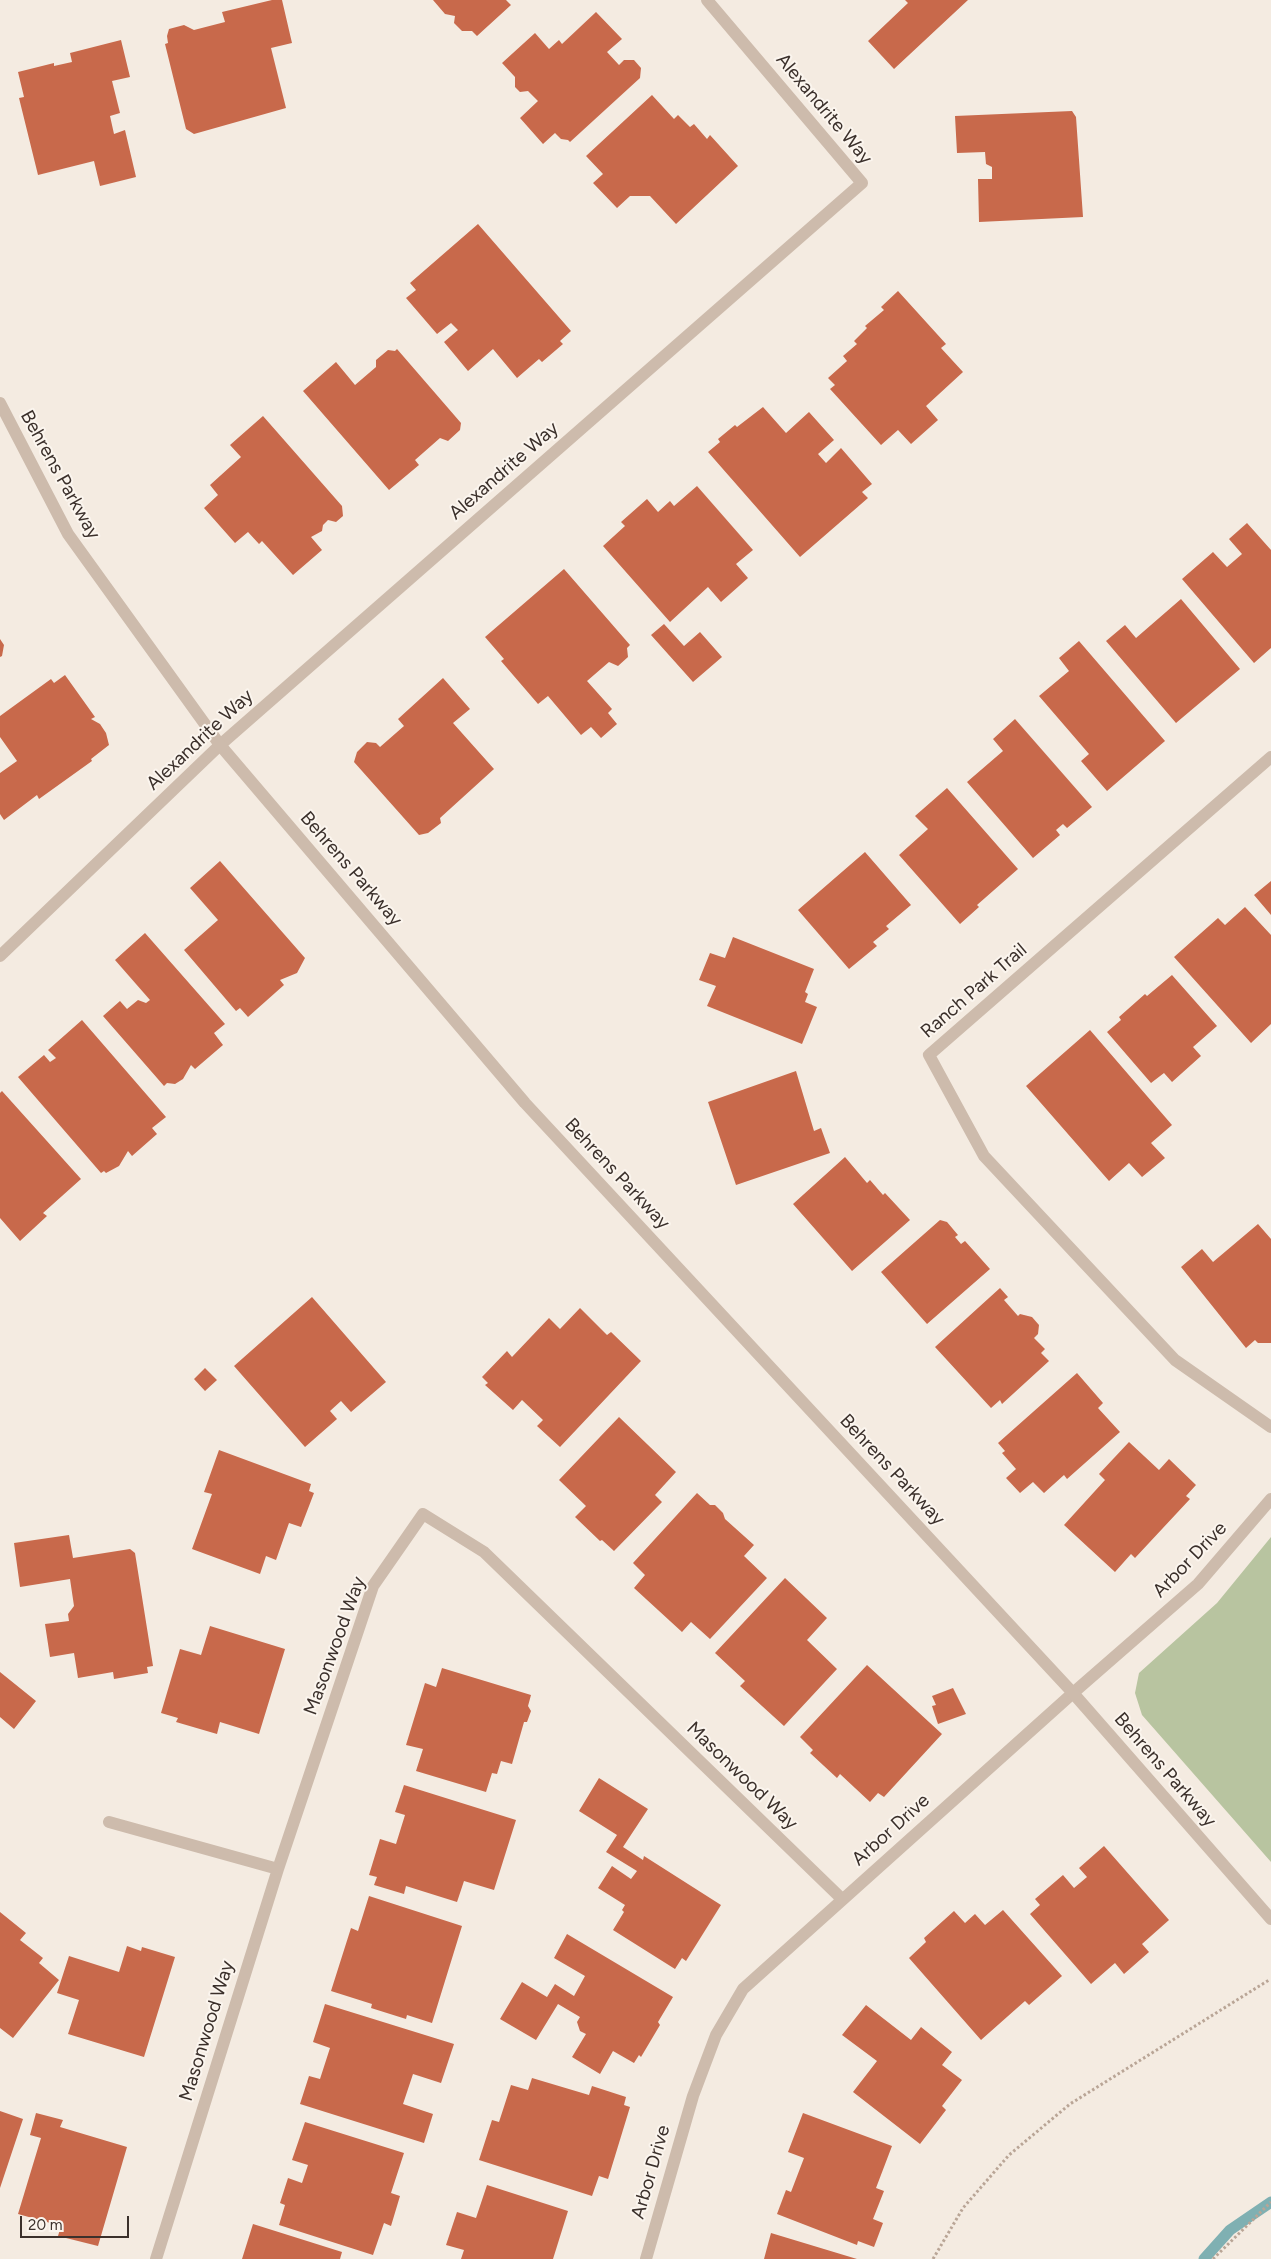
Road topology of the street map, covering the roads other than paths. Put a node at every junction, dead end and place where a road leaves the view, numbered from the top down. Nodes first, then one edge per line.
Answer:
1 (707, 0) edge
2 (0, 403) edge
3 (220, 745) junction
4 (1271, 757) edge
5 (0, 956) edge
6 (1271, 1427) edge
7 (1271, 1499) edge
8 (1073, 1693) junction
9 (109, 1822) dead end
10 (278, 1869) junction
11 (842, 1900) junction
12 (1271, 1919) edge
13 (156, 2259) edge
14 (646, 2259) edge

1 - 3 street, Alexandrite Way
2 - 3 street, Behrens Parkway
3 - 5 street, Alexandrite Way
3 - 8 street, Behrens Parkway
4 - 6 street, Ranch Park Trail
7 - 8 street, Arbor Drive
8 - 11 street, Arbor Drive
8 - 12 street, Behrens Parkway
9 - 10 street
10 - 11 street, Masonwood Way
10 - 13 street, Masonwood Way
11 - 14 street, Arbor Drive

